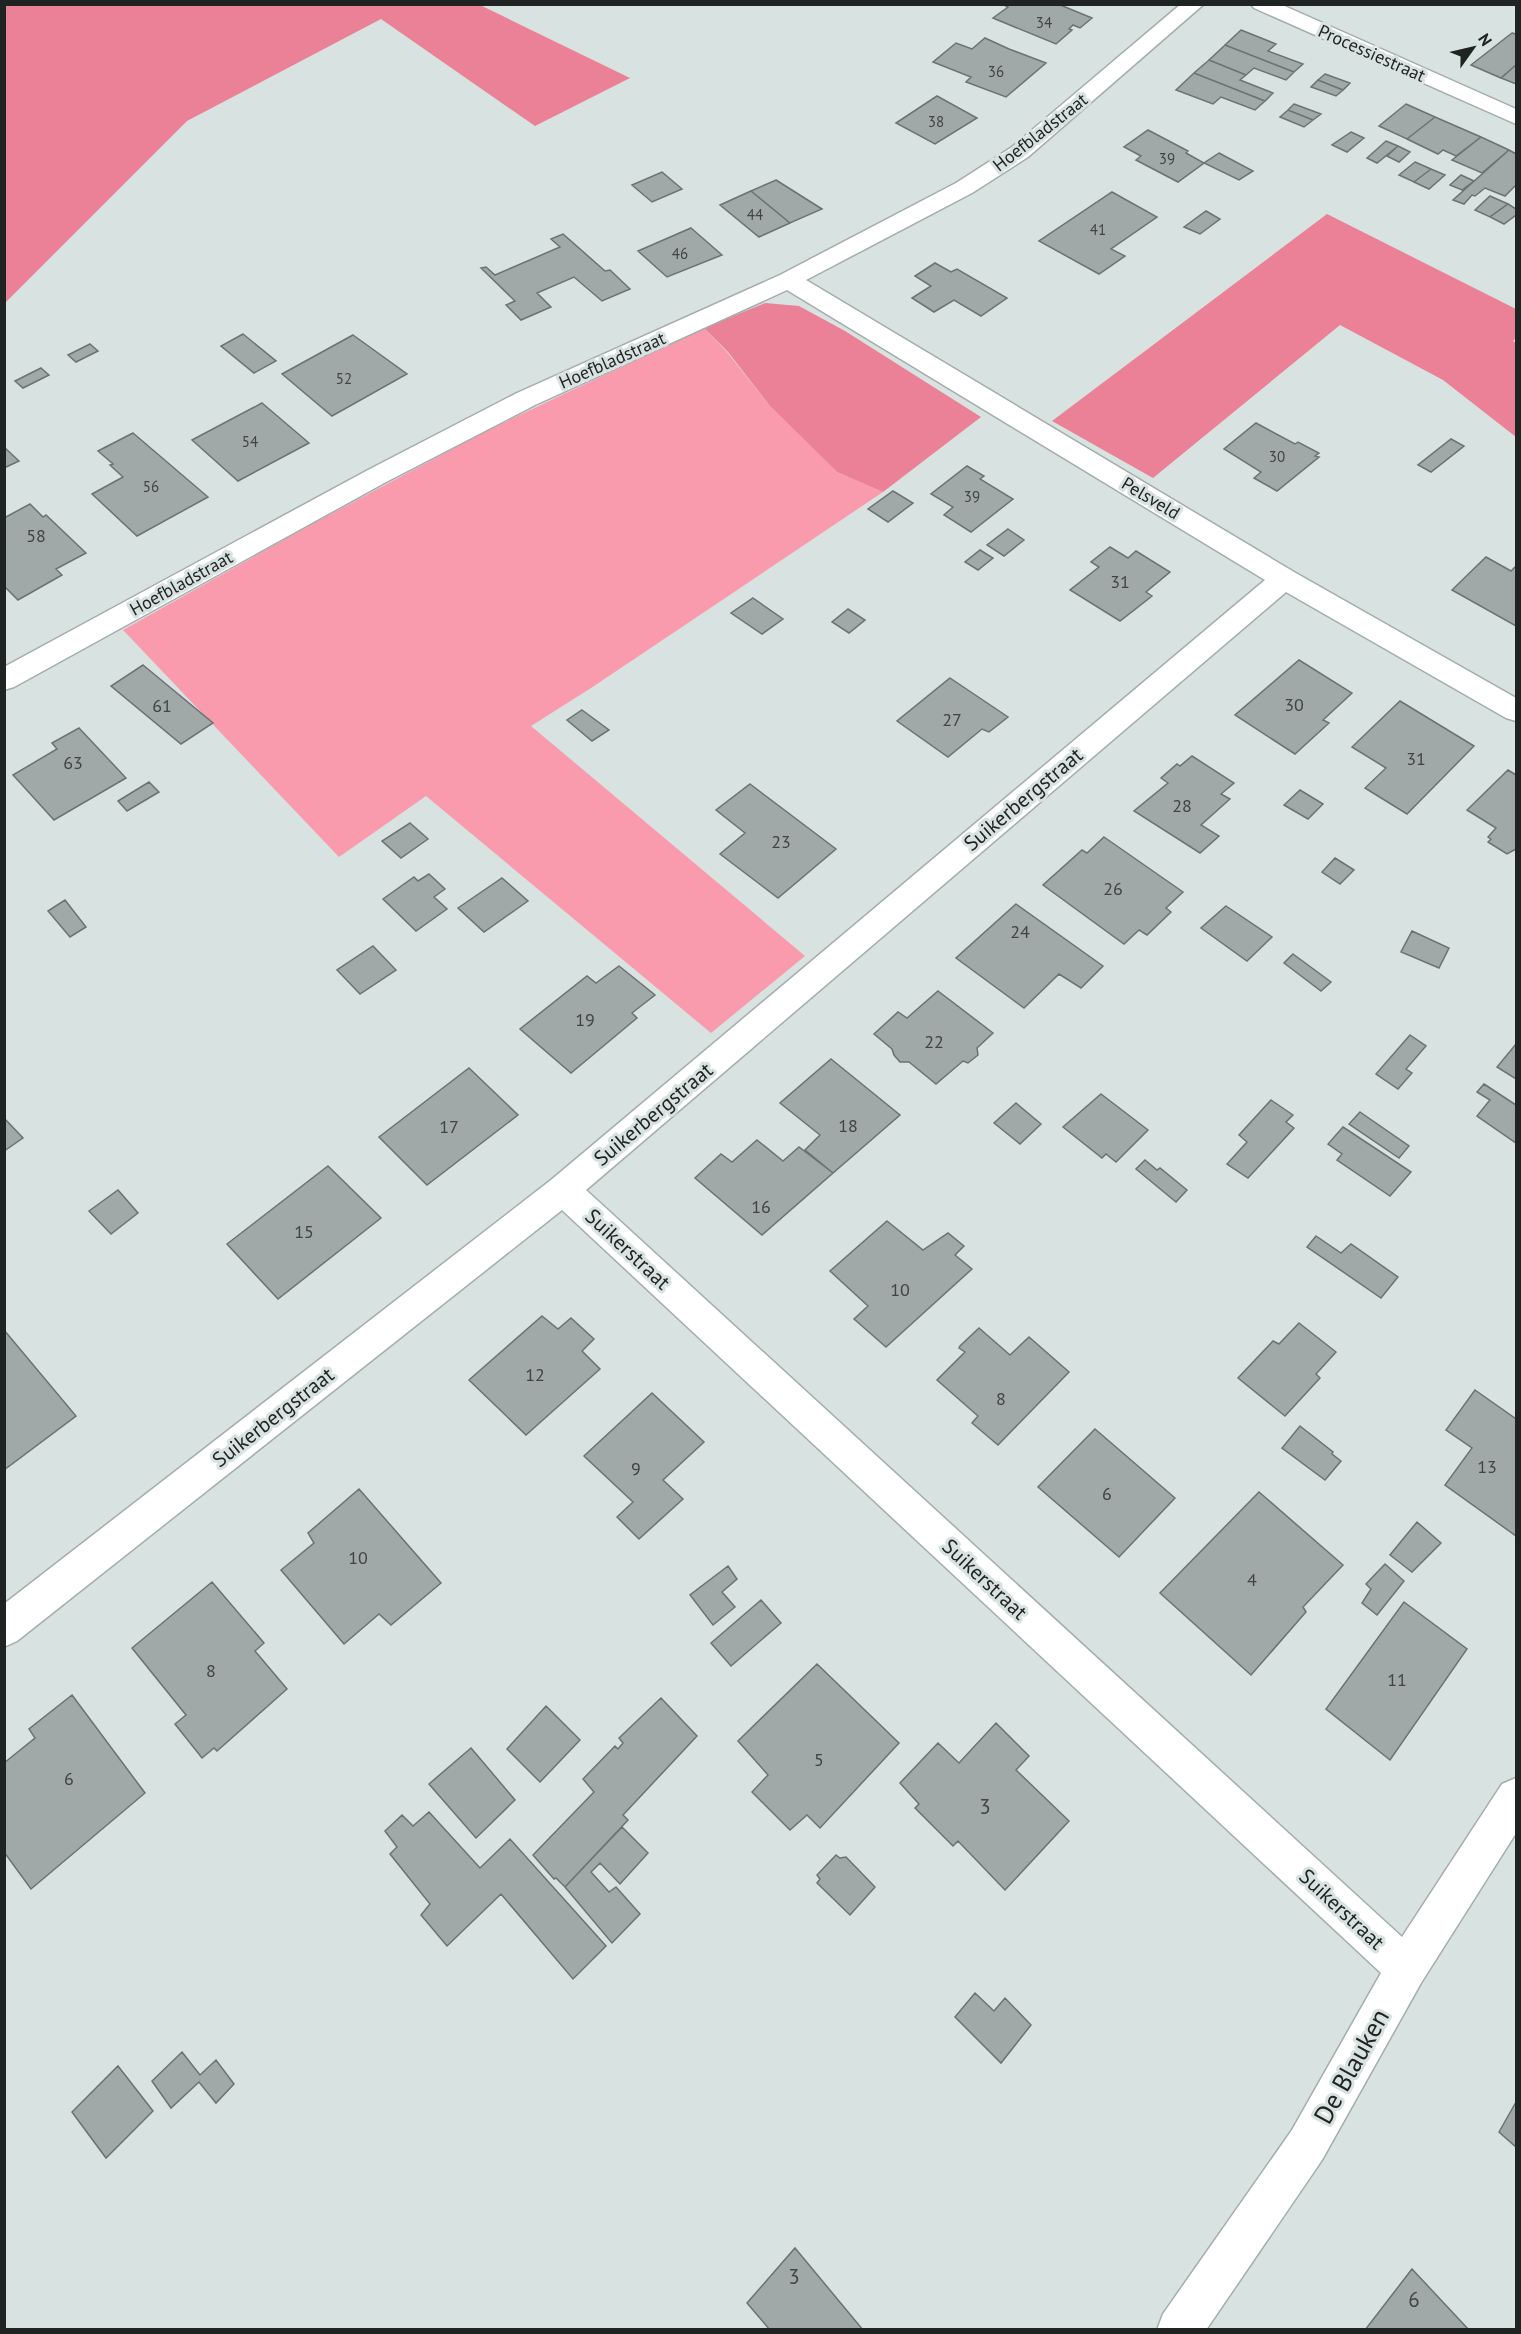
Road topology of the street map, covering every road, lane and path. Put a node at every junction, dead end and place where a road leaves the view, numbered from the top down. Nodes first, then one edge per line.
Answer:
1 (1194, 4) edge
2 (1261, 4) edge
3 (1516, 117) edge
4 (788, 280) junction
5 (1284, 579) junction
6 (4, 680) edge
7 (1516, 711) edge
8 (563, 1190) junction
9 (4, 1628) edge
10 (1516, 1798) edge
11 (1406, 1968) junction
12 (1179, 2330) edge

1 - 4 street, Hoefbladstraat
2 - 3 street, Processiestraat
4 - 5 street, Pelsveld
4 - 6 street, Hoefbladstraat
5 - 7 street, Pelsveld
5 - 8 street, Suikerbergstraat
8 - 9 street, Suikerbergstraat
8 - 11 street, Suikerstraat
10 - 11 street, De Blauken
11 - 12 street, De Blauken

